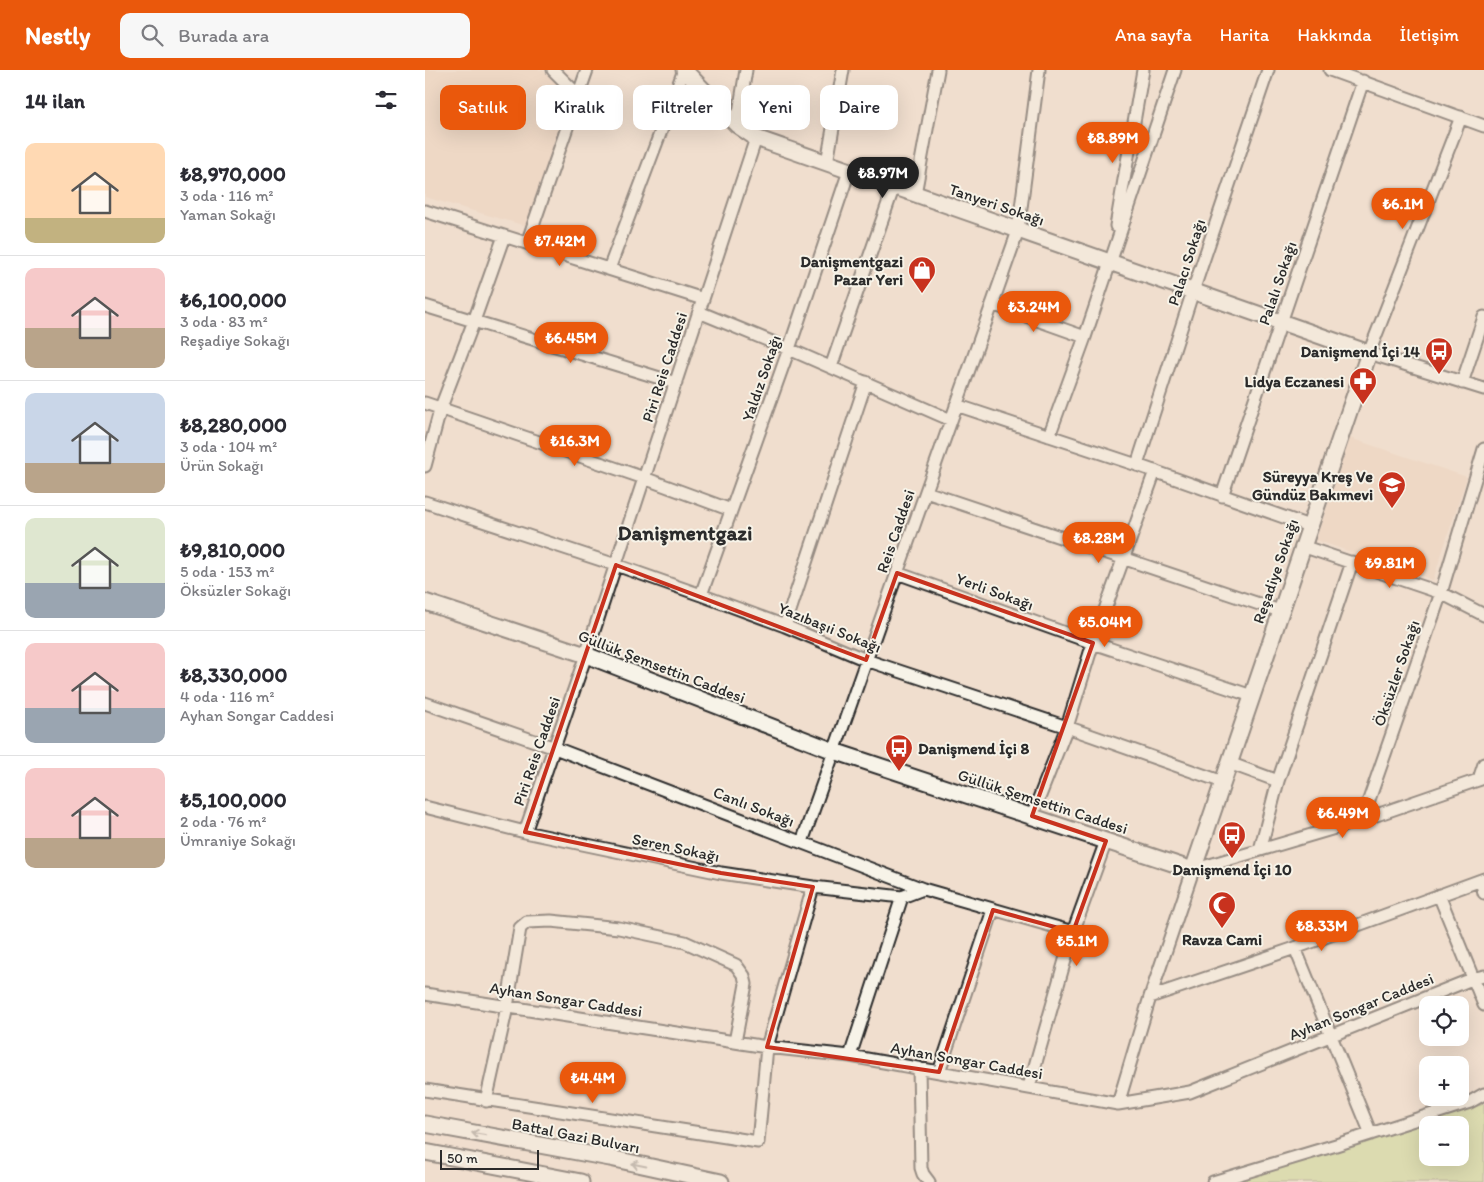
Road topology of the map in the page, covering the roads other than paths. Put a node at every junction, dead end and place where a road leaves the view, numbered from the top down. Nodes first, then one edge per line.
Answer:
1 (553, 70) edge
2 (587, 70) edge
3 (684, 70) edge
4 (747, 70) edge
5 (843, 70) edge
6 (938, 70) edge
7 (1039, 70) edge
8 (1143, 70) edge
9 (1175, 70) edge
10 (1268, 70) edge
11 (1337, 71) edge
12 (1363, 81) junction
13 (568, 85) edge
14 (582, 85) edge
15 (1461, 117) junction
16 (737, 125) junction
17 (1484, 126) edge
18 (567, 130) edge
19 (756, 138) junction
20 (827, 163) junction
21 (849, 171) junction
22 (894, 186) junction
23 (915, 194) junction
24 (425, 211) edge
25 (1018, 231) junction
26 (504, 236) junction
27 (527, 243) junction
28 (1115, 264) junction
29 (609, 269) junction
30 (1193, 291) junction
31 (703, 299) junction
32 (992, 304) junction
33 (425, 306) edge
34 (699, 312) junction
35 (1484, 317) edge
36 (474, 321) junction
37 (1281, 322) junction
38 (1085, 337) junction
39 (789, 349) junction
40 (1369, 353) junction
41 (831, 367) junction
42 (866, 382) junction
43 (676, 383) junction
44 (1462, 383) junction
45 (1484, 389) edge
46 (425, 403) edge
47 (957, 405) junction
48 (441, 407) junction
49 (951, 420) junction
50 (1049, 436) junction
51 (1484, 449) edge
52 (1137, 465) junction
53 (425, 466) edge
54 (1155, 471) junction
55 (645, 478) junction
56 (926, 492) junction
57 (1222, 496) junction
58 (425, 502) edge
59 (731, 510) junction
60 (1309, 526) junction
61 (1302, 546) junction
62 (1124, 559) junction
63 (1352, 562) junction
64 (616, 565) junction
65 (897, 573) junction
66 (1441, 593) junction
67 (701, 595) junction
68 (425, 602) edge
69 (1280, 611) junction
70 (1484, 615) edge
71 (785, 626) junction
72 (1093, 643) junction
73 (586, 656) junction
74 (866, 660) junction
75 (1252, 696) junction
76 (425, 703) edge
77 (1067, 726) junction
78 (555, 748) junction
79 (834, 750) junction
80 (1229, 763) junction
81 (1484, 764) edge
82 (1482, 778) edge
83 (1278, 781) junction
84 (1223, 782) junction
85 (425, 807) edge
86 (1032, 816) junction
87 (1362, 820) junction
88 (525, 832) junction
89 (1106, 841) junction
90 (802, 842) junction
91 (1260, 850) junction
92 (1193, 870) junction
93 (1482, 879) edge
94 (813, 887) junction
95 (923, 889) junction
96 (1484, 893) edge
97 (1439, 895) junction
98 (902, 897) junction
99 (993, 910) junction
100 (1073, 932) junction
101 (1295, 948) junction
102 (1484, 976) edge
103 (1472, 979) junction
104 (425, 994) edge
105 (1150, 997) junction
106 (1484, 1005) edge
107 (507, 1007) junction
108 (1330, 1036) junction
109 (735, 1042) junction
110 (767, 1047) junction
111 (850, 1056) junction
112 (919, 1068) junction
113 (939, 1072) junction
114 (1029, 1087) junction
115 (425, 1090) edge
116 (1484, 1094) edge
117 (487, 1101) junction
118 (1118, 1104) junction
119 (425, 1124) edge
120 (1371, 1134) junction
121 (425, 1152) edge
122 (581, 1182) edge
123 (721, 1182) edge
124 (929, 1182) edge
125 (1213, 1182) edge

1 - 13 street
2 - 14 street
3 - 16 street, Tanyeri Sokağı
3 - 29 street
4 - 16 street
5 - 20 street
6 - 23 street
7 - 25 street, Reis Caddesi
8 - 28 street
9 - 28 street
10 - 30 street, Palacı Sokağı
11 - 12 street
12 - 15 street
12 - 37 street, Palalı Sokağı
15 - 17 street
15 - 40 street, Reşadiye Sokağı
16 - 19 street, Tanyeri Sokağı
18 - 27 street
19 - 20 street, Tanyeri Sokağı
19 - 31 street, Piri Reis Caddesi
20 - 21 street, Tanyeri Sokağı
21 - 22 street, Tanyeri Sokağı
21 - 39 street, Yaldız Sokağı
22 - 23 street, Tanyeri Sokağı
22 - 41 street
23 - 25 street, Tanyeri Sokağı
24 - 26 street
25 - 28 street, Tanyeri Sokağı
25 - 32 street, Reis Caddesi
26 - 27 street
26 - 36 street
27 - 29 street
28 - 30 street, Tanyeri Sokağı
28 - 38 street
29 - 31 street
30 - 37 street, Tanyeri Sokağı
30 - 52 street, Palacı Sokağı
31 - 34 street, Piri Reis Caddesi
32 - 38 street
32 - 47 street, Reis Caddesi
33 - 36 street
34 - 39 street
34 - 43 street, Piri Reis Caddesi
35 - 44 street
36 - 43 street
36 - 48 street
37 - 40 street, Tanyeri Sokağı
37 - 57 street, Palalı Sokağı
38 - 50 street
39 - 41 street
39 - 59 street, Yaldız Sokağı
40 - 44 street
40 - 60 street, Reşadiye Sokağı
41 - 42 street
42 - 49 street
42 - 71 street
43 - 55 street, Piri Reis Caddesi
44 - 45 street
46 - 48 street
47 - 49 street, Reis Caddesi
47 - 50 street
48 - 53 street
48 - 55 street
49 - 56 street, Reis Caddesi
50 - 52 street
51 - 66 street, Öksüzler Sokağı
52 - 54 street
54 - 57 street
54 - 62 street
55 - 59 street
55 - 64 street, Piri Reis Caddesi
56 - 62 street
56 - 65 street, Reis Caddesi
57 - 60 street
58 - 64 street, Yazıbaşıi Sokağı
59 - 67 street, Yaldız Sokağı
60 - 61 street, Reşadiye Sokağı
61 - 63 street
61 - 69 street, Reşadiye Sokağı
62 - 69 street
62 - 72 street
63 - 66 street
63 - 83 street
64 - 67 street, Yazıbaşıi Sokağı
64 - 73 street, Piri Reis Caddesi
65 - 72 street, Yerli Sokağı
65 - 74 street, Reis Caddesi
66 - 70 street
66 - 87 street, Öksüzler Sokağı
67 - 71 street, Yazıbaşıi Sokağı
68 - 73 street, Güllük Şemsettin Caddesi
69 - 75 street, Reşadiye Sokağı
71 - 74 street, Yazıbaşıi Sokağı
72 - 75 street, Yerli Sokağı
72 - 77 street
73 - 78 street, Piri Reis Caddesi
73 - 79 street, Güllük Şemsettin Caddesi
74 - 77 street, Yazıbaşıi Sokağı
74 - 79 street, Reis Caddesi
75 - 80 street, Reşadiye Sokağı
76 - 78 street, Canlı Sokağı
77 - 84 street, Yazıbaşıi Sokağı
77 - 86 street
78 - 88 street, Piri Reis Caddesi
78 - 90 street, Canlı Sokağı
79 - 86 street, Güllük Şemsettin Caddesi
79 - 90 street, Reis Caddesi
80 - 83 street
80 - 84 street, Reşadiye Sokağı
81 - 82 street
82 - 87 street
83 - 91 street
84 - 92 street, Reşadiye Sokağı
85 - 88 street, Seren Sokağı
86 - 89 street, Güllük Şemsettin Caddesi
87 - 91 street
88 - 94 street, Seren Sokağı
89 - 92 street, Güllük Şemsettin Caddesi
89 - 100 street
90 - 95 street, Canlı Sokağı
91 - 92 street
92 - 105 street
93 - 96 street
93 - 97 street
94 - 98 street, Seren Sokağı
94 - 110 street
95 - 98 street, Seren Sokağı
95 - 99 street, Canlı Sokağı
97 - 101 street
97 - 103 street
98 - 111 street
99 - 100 street, Canlı Sokağı
99 - 113 street
100 - 114 street
101 - 105 street
101 - 108 street
102 - 103 street, Ayhan Songar Caddesi
103 - 106 street
103 - 108 street, Ayhan Songar Caddesi
104 - 107 street, Ayhan Songar Caddesi
105 - 118 street
107 - 109 street, Ayhan Songar Caddesi
107 - 109 street
107 - 117 street
108 - 118 street, Ayhan Songar Caddesi
108 - 120 street
109 - 110 street, Ayhan Songar Caddesi
110 - 111 street, Ayhan Songar Caddesi
110 - 117 street
111 - 112 street, Ayhan Songar Caddesi
112 - 113 street, Ayhan Songar Caddesi
112 - 124 street
113 - 114 street, Ayhan Songar Caddesi
114 - 118 street, Ayhan Songar Caddesi
115 - 117 street
116 - 120 street
123 -> 119 street, Battal Gazi Bulvarı
120 - 125 street
121 - 122 street

